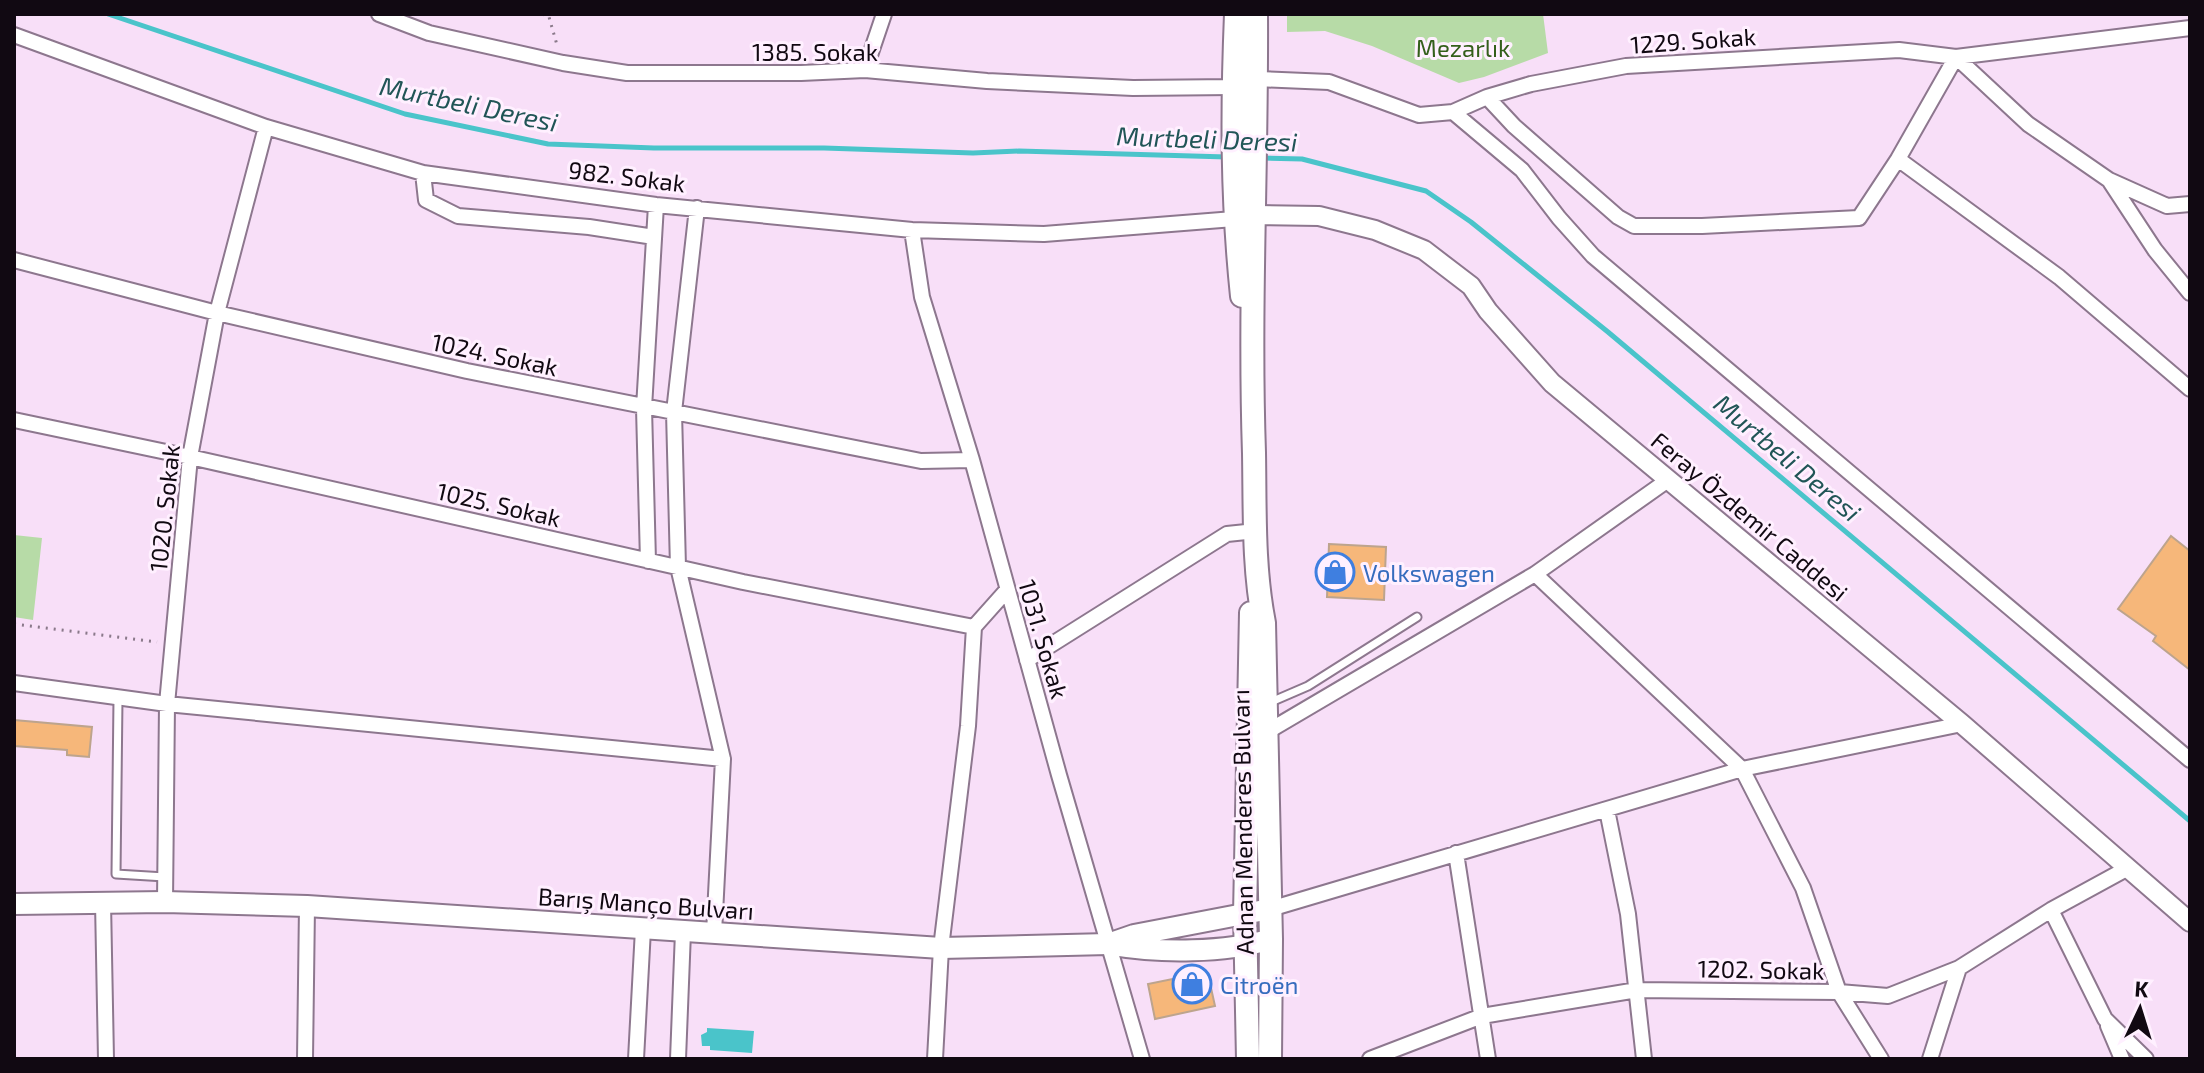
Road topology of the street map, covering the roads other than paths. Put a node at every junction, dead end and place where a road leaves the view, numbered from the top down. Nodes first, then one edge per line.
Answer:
1 (379, 14) edge
2 (884, 14) edge
3 (1236, 14) edge
4 (1256, 14) edge
5 (2190, 28) edge
6 (14, 35) edge
7 (1956, 57) junction
8 (865, 70) junction
9 (1257, 87) junction
10 (1233, 91) junction
11 (1487, 97) junction
12 (1453, 112) junction
13 (266, 127) junction
14 (1898, 159) junction
15 (423, 173) junction
16 (2109, 180) junction
17 (2190, 204) edge
18 (656, 205) junction
19 (697, 208) junction
20 (1245, 210) junction
21 (912, 230) junction
22 (654, 237) junction
23 (14, 260) edge
24 (2190, 293) edge
25 (217, 313) junction
26 (2190, 389) edge
27 (644, 408) junction
28 (674, 412) junction
29 (14, 420) edge
30 (190, 457) junction
31 (972, 460) junction
32 (1668, 480) junction
33 (1256, 531) junction
34 (648, 561) junction
35 (678, 567) junction
36 (1535, 574) junction
37 (1257, 585) junction
38 (1007, 590) junction
39 (1417, 617) dead end
40 (974, 627) junction
41 (1027, 660) junction
42 (14, 683) edge
43 (118, 699) junction
44 (167, 704) junction
45 (1265, 705) junction
46 (1962, 724) junction
47 (1265, 733) junction
48 (723, 759) junction
49 (2190, 760) edge
50 (1742, 769) junction
51 (1607, 810) junction
52 (1456, 853) junction
53 (2128, 868) junction
54 (165, 877) junction
55 (103, 902) junction
56 (165, 902) junction
57 (14, 904) edge
58 (307, 906) junction
59 (1270, 909) junction
60 (2051, 910) junction
61 (1245, 915) junction
62 (2190, 922) edge
63 (643, 929) junction
64 (683, 932) junction
65 (714, 933) junction
66 (1271, 939) junction
67 (1108, 944) junction
68 (1246, 947) junction
69 (941, 948) junction
70 (1959, 968) junction
71 (1637, 990) junction
72 (1839, 992) junction
73 (1482, 1016) junction
74 (2105, 1019) junction
75 (106, 1059) edge
76 (305, 1059) edge
77 (636, 1059) edge
78 (678, 1059) edge
79 (935, 1059) edge
80 (1142, 1059) edge
81 (1248, 1059) edge
82 (1270, 1059) edge
83 (1370, 1059) edge
84 (1488, 1059) edge
85 (1644, 1059) edge
86 (1881, 1059) edge
87 (1930, 1059) edge
88 (2122, 1059) edge
89 (2146, 1059) edge

1 - 8 street, 1385. Sokak
2 - 8 street
3 - 10 main road, Adnan Menderes Bulvarı
4 - 9 main road, Adnan Menderes Bulvarı
5 - 7 street, 1229. Sokak
6 - 13 street, 982. Sokak
7 - 11 street, 1229. Sokak
7 - 14 street
7 - 16 street
8 - 10 street, 1385. Sokak
9 - 10 street, 1385. Sokak
9 - 12 street, 1229. Sokak
9 - 20 main road, Adnan Menderes Bulvarı
10 - 20 main road, Adnan Menderes Bulvarı
11 - 12 street, 1229. Sokak
11 - 14 street
12 - 49 street
13 - 15 street, 982. Sokak
13 - 25 street, 1020. Sokak
14 - 26 street
15 - 18 street, 982. Sokak
15 - 22 street
16 - 17 street
16 - 24 street
18 - 19 street, 982. Sokak
18 - 22 street
19 - 21 street, 982. Sokak
19 - 28 street
20 - 21 street, 982. Sokak
20 - 32 street, Feray Özdemir Caddesi
20 - 33 main road, Adnan Menderes Bulvarı
21 - 31 street, 1031. Sokak
22 - 27 street
23 - 25 street, 1024. Sokak
25 - 27 street, 1024. Sokak
25 - 30 street, 1020. Sokak
27 - 28 street, 1024. Sokak
27 - 34 street
28 - 31 street, 1024. Sokak
28 - 35 street
29 - 30 street, 1025. Sokak
30 - 34 street, 1025. Sokak
30 - 44 street, 1020. Sokak
31 - 38 street, 1031. Sokak
32 - 36 street
32 - 46 street, Feray Özdemir Caddesi
33 - 37 main road, Adnan Menderes Bulvarı
33 - 41 street
34 - 35 street, 1025. Sokak
35 - 40 street, 1025. Sokak
35 - 48 street
36 - 47 street
36 - 50 street
37 - 45 main road, Adnan Menderes Bulvarı
37 - 61 main road, Adnan Menderes Bulvarı
38 - 40 street
38 - 41 street, 1031. Sokak
39 - 45 lane
40 - 69 street
41 - 67 street, 1031. Sokak
42 - 43 street
43 - 44 street
43 - 54 lane
44 - 48 street
44 - 54 street, 1020. Sokak
45 - 47 main road, Adnan Menderes Bulvarı
46 - 50 street
46 - 53 street, Feray Özdemir Caddesi
47 - 59 main road, Adnan Menderes Bulvarı
48 - 65 street
50 - 51 street
50 - 72 street
51 - 52 street
51 - 71 street
52 - 59 street
52 - 73 street
53 - 60 street, 1202. Sokak
53 - 62 street, Feray Özdemir Caddesi
54 - 56 street, 1020. Sokak
55 - 56 main road, Barış Manço Bulvarı
55 - 57 main road, Barış Manço Bulvarı
55 - 75 street
56 - 58 main road, Barış Manço Bulvarı
58 - 63 main road, Barış Manço Bulvarı
58 - 76 street
59 - 61 main road, Barış Manço Bulvarı
59 - 66 main road, Adnan Menderes Bulvarı
60 - 70 street, 1202. Sokak
60 - 74 street
61 - 67 main road, Barış Manço Bulvarı
61 - 68 main road, Adnan Menderes Bulvarı
63 - 64 main road, Barış Manço Bulvarı
63 - 77 street
64 - 65 main road, Barış Manço Bulvarı
64 - 78 street
65 - 69 main road, Barış Manço Bulvarı
66 - 68 main road
66 - 82 main road, Adnan Menderes Bulvarı
67 - 68 main road
67 - 69 main road, Barış Manço Bulvarı
67 - 80 street, 1031. Sokak
68 - 81 main road, Adnan Menderes Bulvarı
69 - 79 street
70 - 72 street, 1202. Sokak
70 - 87 street
71 - 72 street, 1202. Sokak
71 - 73 street, 1202. Sokak
71 - 85 street
72 - 86 street
73 - 83 street, 1202. Sokak
73 - 84 street
74 - 88 street
74 - 89 street

